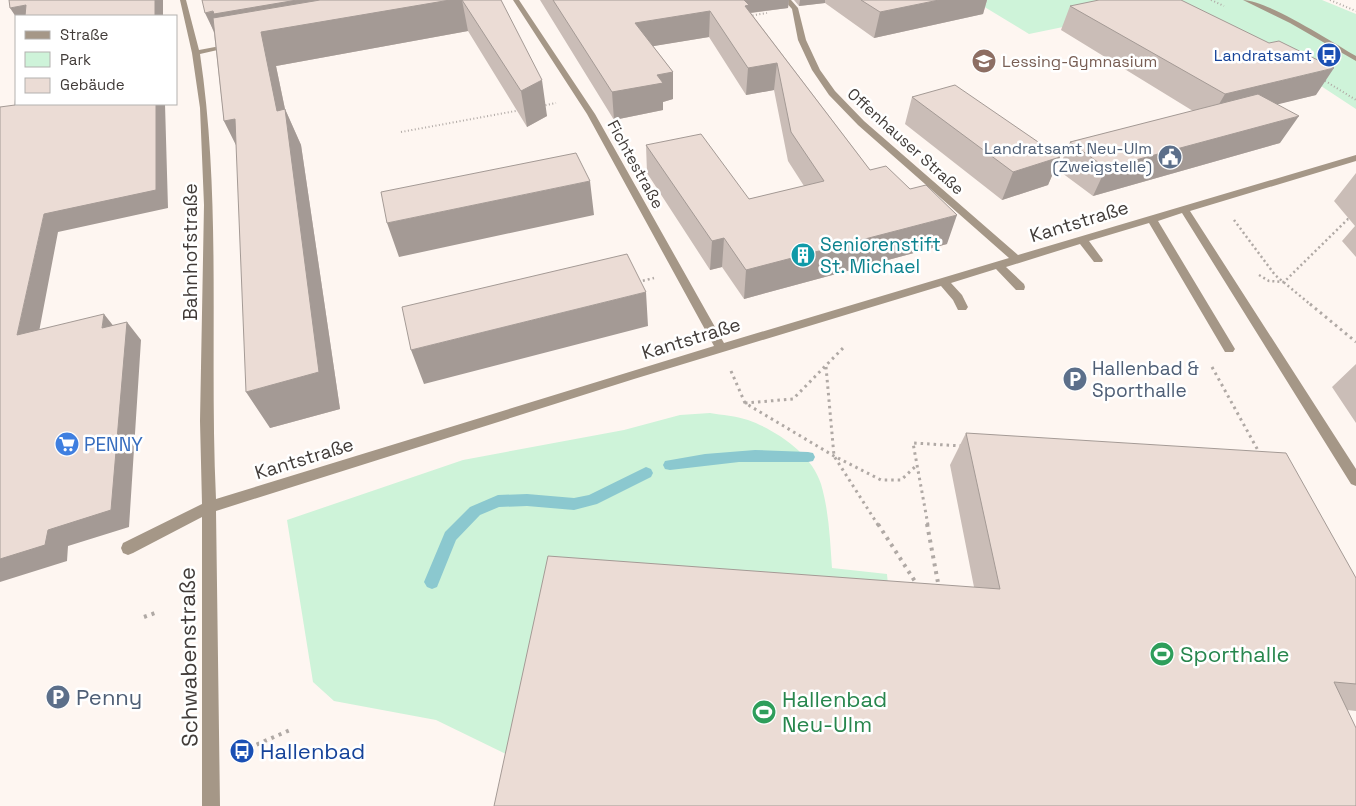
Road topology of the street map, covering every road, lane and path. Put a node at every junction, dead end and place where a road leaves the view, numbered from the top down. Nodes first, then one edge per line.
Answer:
1 (183, 0) edge
2 (516, 0) edge
3 (787, 0) edge
4 (1246, 0) edge
5 (1330, 0) edge
6 (795, 8) junction
7 (1356, 11) edge
8 (741, 17) edge
9 (244, 44) edge
10 (196, 53) junction
11 (1356, 59) edge
12 (1322, 80) edge
13 (580, 99) junction
14 (1356, 100) edge
15 (533, 108) edge
16 (524, 109) edge
17 (401, 132) dead end
18 (1356, 158) edge
19 (1215, 200) junction
20 (1184, 209) junction
21 (1152, 219) junction
22 (1356, 219) edge
23 (1082, 240) junction
24 (1017, 260) junction
25 (1098, 260) dead end
26 (998, 265) junction
27 (679, 272) junction
28 (1256, 274) dead end
29 (944, 282) junction
30 (1284, 282) junction
31 (631, 284) edge
32 (1020, 287) dead end
33 (962, 307) dead end
34 (1356, 342) edge
35 (845, 346) dead end
36 (721, 348) junction
37 (1229, 350) dead end
38 (1208, 360) dead end
39 (826, 367) junction
40 (745, 403) junction
41 (969, 446) edge
42 (834, 456) junction
43 (1265, 463) edge
44 (917, 465) junction
45 (1356, 480) edge
46 (209, 507) junction
47 (128, 548) dead end
48 (923, 592) edge
49 (941, 596) edge
50 (155, 613) dead end
51 (144, 617) dead end
52 (290, 730) dead end
53 (242, 751) dead end
54 (211, 806) edge

1 - 10 street, Bahnhofstraße
2 - 13 street, Fichtestraße
3 - 6 street
4 - 11 street
5 - 7 path
6 - 8 path
6 - 24 street, Offenhauser Straße
9 - 10 street
10 - 46 street, Bahnhofstraße
12 - 14 path
13 - 15 path
13 - 27 street, Fichtestraße
16 - 17 path
18 - 19 street, Kantstraße
19 - 20 street, Kantstraße
19 - 30 path
20 - 21 street, Kantstraße
20 - 45 street
21 - 23 street, Kantstraße
21 - 37 street
22 - 30 path
23 - 24 street, Kantstraße
23 - 25 street
24 - 26 street, Kantstraße
26 - 29 street, Kantstraße
26 - 32 street
27 - 31 path
27 - 36 street, Fichtestraße
28 - 30 path
29 - 33 street
29 - 36 street, Kantstraße
30 - 34 path
35 - 39 path
36 - 40 path
36 - 46 street, Kantstraße
38 - 43 path
39 - 40 path
39 - 42 path
40 - 42 path
41 - 44 path
42 - 44 path
42 - 48 path
44 - 49 path
46 - 47 street, Kantstraße
46 - 54 street, Schwabenstraße
50 - 51 path
52 - 53 path

